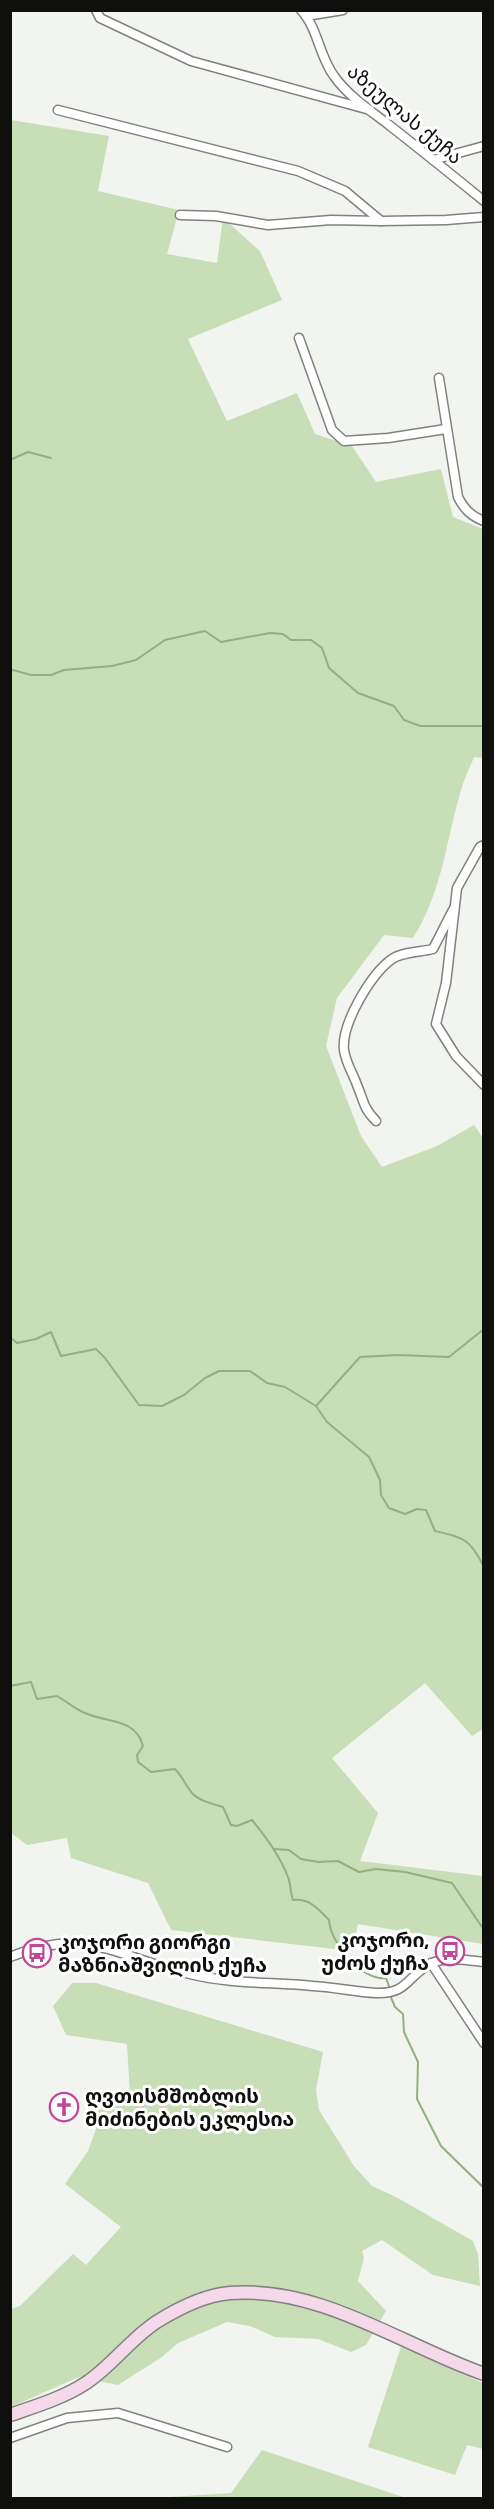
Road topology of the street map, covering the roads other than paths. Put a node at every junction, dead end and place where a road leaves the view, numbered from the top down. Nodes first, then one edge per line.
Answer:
1 (96, 10) edge
2 (343, 10) edge
3 (303, 13) edge
4 (57, 110) dead end
5 (370, 110) junction
6 (483, 146) edge
7 (432, 160) junction
8 (483, 201) edge
9 (180, 215) dead end
10 (483, 217) edge
11 (381, 221) junction
12 (299, 338) dead end
13 (438, 378) dead end
14 (447, 429) junction
15 (483, 521) edge
16 (483, 845) edge
17 (453, 910) junction
18 (483, 1084) edge
19 (376, 1121) dead end
20 (10, 1957) edge
21 (483, 1962) edge
22 (431, 1963) junction
23 (483, 2043) edge
24 (483, 2374) edge
25 (10, 2415) edge
26 (10, 2438) edge
27 (226, 2447) dead end

1 - 5 street
2 - 3 street
3 - 5 street, აზეულას ქუჩა
4 - 11 street
5 - 7 street, აზეულას ქუჩა
6 - 7 street
7 - 8 street, აზეულას ქუჩა
9 - 11 street
10 - 11 street
12 - 14 street
13 - 14 street
14 - 15 street
16 - 17 street
17 - 18 street
17 - 19 street
20 - 22 street
21 - 22 street
22 - 23 street
24 - 25 main road
26 - 27 street

